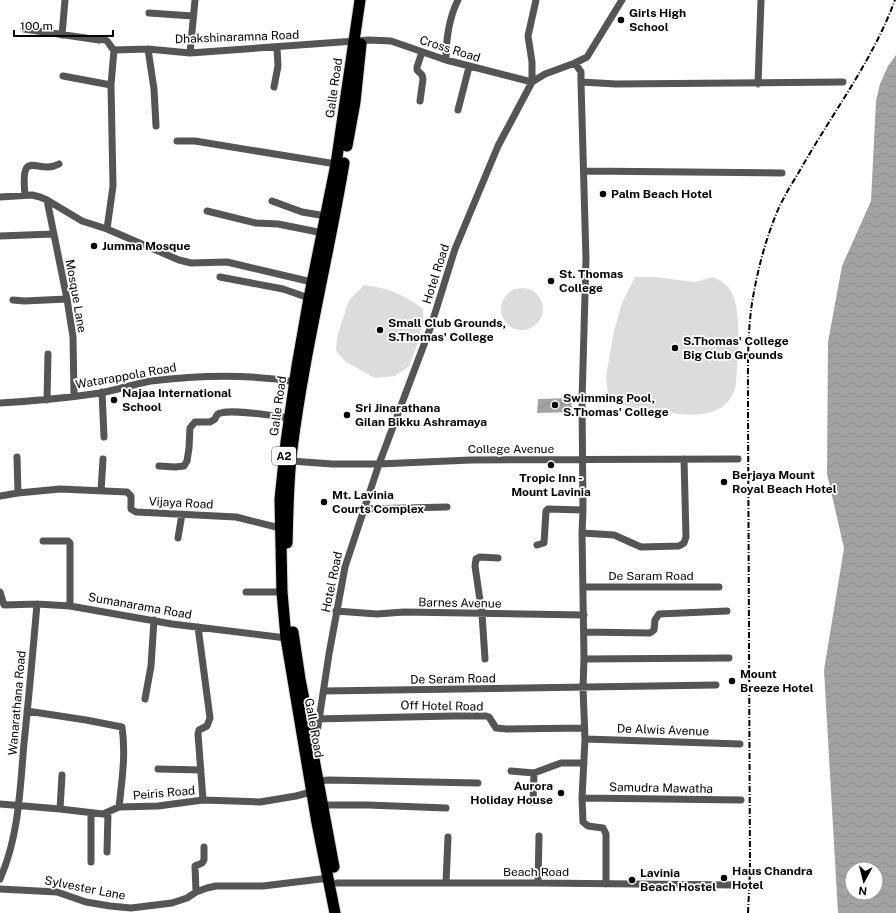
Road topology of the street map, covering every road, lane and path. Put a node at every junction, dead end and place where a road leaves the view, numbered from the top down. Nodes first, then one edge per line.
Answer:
1 (65, 0) edge
2 (195, 0) edge
3 (360, 0) edge
4 (367, 0) edge
5 (458, 0) edge
6 (536, 0) edge
7 (622, 0) edge
8 (761, 0) edge
9 (149, 13) dead end
10 (193, 16) junction
11 (24, 29) dead end
12 (62, 35) junction
13 (357, 42) junction
14 (277, 48) junction
15 (148, 49) junction
16 (114, 50) junction
17 (422, 52) junction
18 (190, 53) junction
19 (446, 60) junction
20 (575, 63) junction
21 (470, 67) junction
22 (63, 76) dead end
23 (532, 82) junction
24 (581, 82) junction
25 (843, 82) dead end
26 (758, 84) junction
27 (111, 85) junction
28 (274, 87) dead end
29 (420, 101) dead end
30 (458, 110) dead end
31 (156, 126) dead end
32 (177, 141) dead end
33 (59, 164) dead end
34 (336, 164) junction
35 (585, 171) junction
36 (782, 173) dead end
37 (25, 195) junction
38 (0, 197) edge
39 (47, 200) junction
40 (272, 202) dead end
41 (207, 211) dead end
42 (326, 216) junction
43 (107, 229) junction
44 (323, 233) junction
45 (53, 234) junction
46 (0, 236) edge
47 (220, 277) dead end
48 (317, 284) junction
49 (309, 298) junction
50 (67, 299) junction
51 (13, 300) dead end
52 (48, 354) dead end
53 (299, 382) junction
54 (102, 392) junction
55 (74, 396) junction
56 (47, 400) junction
57 (0, 403) edge
58 (289, 418) junction
59 (104, 437) dead end
60 (17, 457) dead end
61 (103, 459) dead end
62 (684, 459) junction
63 (738, 459) dead end
64 (288, 460) junction
65 (583, 460) junction
66 (379, 464) junction
67 (158, 466) dead end
68 (102, 491) junction
69 (18, 493) junction
70 (0, 496) edge
71 (447, 507) dead end
72 (363, 509) junction
73 (583, 510) junction
74 (182, 514) junction
75 (280, 528) junction
76 (582, 533) junction
77 (178, 538) dead end
78 (43, 541) dead end
79 (537, 545) dead end
80 (498, 558) dead end
81 (583, 587) junction
82 (718, 587) dead end
83 (0, 592) edge
84 (246, 592) dead end
85 (282, 592) junction
86 (37, 604) junction
87 (70, 606) junction
88 (336, 611) junction
89 (727, 611) dead end
90 (482, 614) junction
91 (584, 615) junction
92 (154, 620) junction
93 (198, 627) junction
94 (584, 632) junction
95 (286, 638) junction
96 (729, 658) dead end
97 (485, 659) dead end
98 (584, 660) junction
99 (716, 685) dead end
100 (582, 688) junction
101 (324, 691) junction
102 (145, 699) dead end
103 (27, 711) junction
104 (309, 720) junction
105 (584, 728) junction
106 (585, 739) junction
107 (740, 744) dead end
108 (584, 763) junction
109 (158, 769) dead end
110 (201, 770) junction
111 (512, 771) dead end
112 (534, 773) junction
113 (62, 775) dead end
114 (318, 780) junction
115 (478, 783) dead end
116 (312, 792) junction
117 (582, 798) junction
118 (203, 800) junction
119 (741, 800) dead end
120 (533, 802) dead end
121 (0, 804) edge
122 (19, 805) junction
123 (322, 805) junction
124 (119, 807) junction
125 (446, 808) dead end
126 (60, 809) junction
127 (91, 813) junction
128 (108, 813) junction
129 (539, 836) dead end
130 (448, 837) dead end
131 (204, 847) dead end
132 (107, 852) dead end
133 (92, 862) dead end
134 (0, 879) edge
135 (333, 881) junction
136 (446, 883) junction
137 (538, 883) junction
138 (606, 884) junction
139 (735, 885) dead end
140 (0, 889) edge
141 (196, 892) junction
142 (335, 913) edge
143 (342, 913) edge

1 - 12 street
2 - 10 street
3 - 13 highway, Galle Road / A2
4 - 13 highway, Galle Road / A2
5 - 19 street
6 - 23 street
7 - 20 street
8 - 26 street
9 - 10 street
10 - 18 street
11 - 12 street
12 - 16 street
13 - 14 street, Dhakshinaramna Road
13 - 17 street, Cross Road
13 - 34 highway, Galle Road / A2
13 - 48 highway, Galle Road / A2
14 - 18 street, Dhakshinaramna Road
14 - 28 street
15 - 16 street, Dhakshinaramna Road
15 - 18 street, Dhakshinaramna Road
15 - 31 street
16 - 27 street
17 - 19 street, Cross Road
17 - 29 street
19 - 21 street, Cross Road
20 - 23 street
20 - 24 street
21 - 23 street, Cross Road
21 - 30 street
22 - 27 street
23 - 66 street, Hotel Road
24 - 26 street
24 - 35 street
25 - 26 street
27 - 43 street
32 - 34 street
33 - 37 street
34 - 42 highway, Galle Road / A2
35 - 36 street
35 - 65 street
37 - 38 street
37 - 39 street
39 - 43 street
39 - 45 street, Mosque Lane
40 - 42 street
41 - 44 street
42 - 44 highway, Galle Road / A2
43 - 48 street
44 - 48 highway, Galle Road / A2
45 - 46 street
45 - 50 street, Mosque Lane
47 - 49 street
48 - 49 highway, Galle Road / A2
48 - 53 highway, Galle Road / A2
49 - 53 highway, Galle Road / A2
50 - 51 street
50 - 55 street, Mosque Lane
52 - 56 street
53 - 54 street, Watarappola Road
53 - 58 highway, Galle Road / A2
53 - 64 highway, Galle Road / A2
54 - 55 street, Watarappola Road
54 - 59 street
55 - 56 street, Watarappola Road
56 - 57 street, Watarappola Road
58 - 64 highway, Galle Road / A2
58 - 67 street
60 - 69 street
61 - 68 street
62 - 63 street, College Avenue
62 - 65 street, College Avenue
62 - 76 street
64 - 66 street, College Avenue
64 - 75 highway, Galle Road / A2
64 - 104 highway, Galle Road / A2
65 - 66 street, College Avenue
65 - 73 street
66 - 72 street, Hotel Road
68 - 69 street, Vijaya Road
68 - 74 street, Vijaya Road
69 - 70 street, Vijaya Road
71 - 72 street
72 - 88 street, Hotel Road
73 - 76 street
73 - 79 street
74 - 75 street, Vijaya Road
74 - 77 street
75 - 85 highway, Galle Road / A2
76 - 81 street
78 - 87 street
80 - 90 street
81 - 82 street, De Saram Road
81 - 91 street
83 - 86 street, Sumanarama Road
84 - 85 street
85 - 95 highway, Galle Road / A2
86 - 87 street, Sumanarama Road
86 - 103 street, Wanarathana Road
87 - 92 street, Sumanarama Road
88 - 90 street, Barnes Avenue
88 - 101 street, Hotel Road
89 - 94 street
90 - 91 street, Barnes Avenue
90 - 97 street
91 - 94 street
92 - 93 street, Sumanarama Road
92 - 102 street
93 - 95 street, Sumanarama Road
93 - 110 street
94 - 98 street
95 - 104 highway, Galle Road / A2
96 - 98 street
98 - 100 street
99 - 100 street, De Seram Road
100 - 101 street, De Seram Road
100 - 105 street
101 - 104 street, Hotel Road
103 - 122 street, Wanarathana Road
103 - 124 street
104 - 105 street, Off Hotel Road
104 - 114 highway, Galle Road / A2
104 - 116 highway, Galle Road / A2
105 - 106 street
106 - 107 street, De Alwis Avenue
106 - 108 street
108 - 112 street
108 - 117 street
109 - 110 street
110 - 118 street
111 - 112 street
112 - 120 street
113 - 126 street
114 - 115 street
114 - 123 highway, Galle Road / A2
116 - 118 street, Peiris Road
116 - 135 highway, Galle Road / A2
117 - 119 street, Samudra Mawatha
117 - 138 street
118 - 124 street, Peiris Road
121 - 122 street, Peiris Road
122 - 126 street, Peiris Road
122 - 134 street, Wanarathana Road
123 - 125 street
123 - 135 highway, Galle Road / A2
124 - 128 street, Peiris Road
126 - 127 street, Peiris Road
127 - 128 street, Peiris Road
127 - 133 street
128 - 132 street
129 - 137 street
130 - 136 street
131 - 141 street
135 - 136 street, Beach Road
135 - 141 street, Sylvester Lane
135 - 142 highway, Galle Road / A2
135 - 143 highway, Galle Road / A2
136 - 137 street, Beach Road
137 - 138 street, Beach Road
138 - 139 street, Beach Road
140 - 141 street, Sylvester Lane

